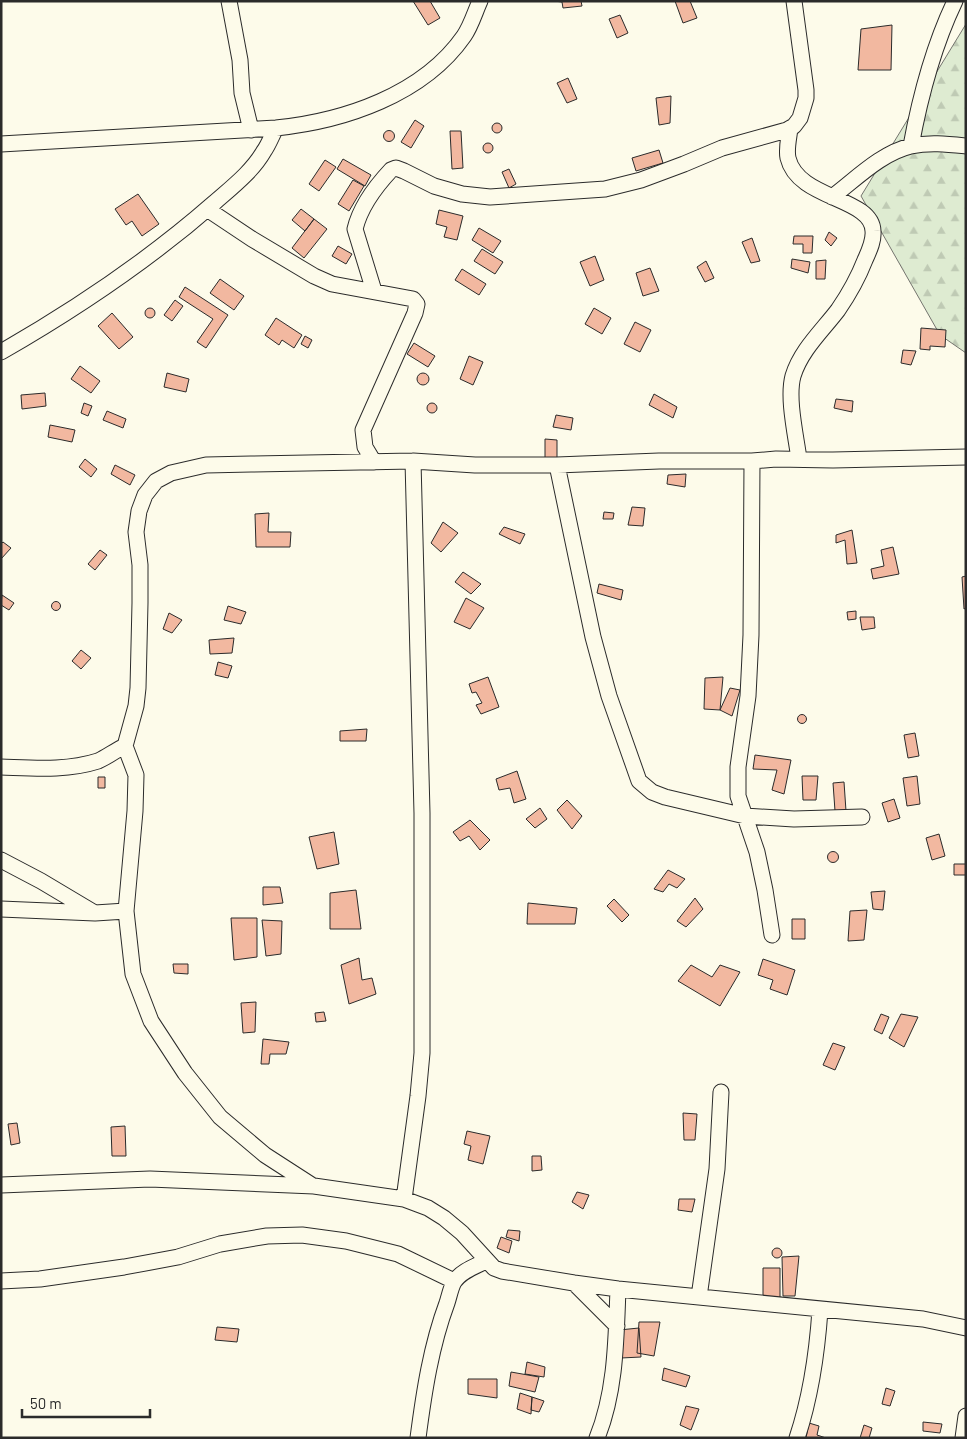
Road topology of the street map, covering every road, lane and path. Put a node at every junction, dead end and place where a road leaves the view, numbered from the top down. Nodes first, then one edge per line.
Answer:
1 (229, 1) edge
2 (480, 1) edge
3 (794, 1) edge
4 (955, 1) edge
5 (276, 128) junction
6 (790, 128) junction
7 (251, 130) junction
8 (1, 144) edge
9 (910, 146) junction
10 (966, 146) edge
11 (832, 197) junction
12 (207, 209) junction
13 (374, 291) junction
14 (1, 352) edge
15 (966, 457) edge
16 (799, 459) junction
17 (413, 461) junction
18 (752, 461) junction
19 (374, 462) junction
20 (557, 465) junction
21 (125, 746) junction
22 (1, 767) edge
23 (745, 816) junction
24 (862, 817) dead end
25 (1, 860) edge
26 (1, 909) edge
27 (126, 911) junction
28 (94, 912) junction
29 (772, 935) dead end
30 (721, 1092) dead end
31 (1, 1185) edge
32 (314, 1186) junction
33 (404, 1200) junction
34 (486, 1261) junction
35 (1, 1281) edge
36 (454, 1281) junction
37 (574, 1284) junction
38 (618, 1289) junction
39 (699, 1297) junction
40 (820, 1310) junction
41 (617, 1326) junction
42 (966, 1328) edge
43 (966, 1416) edge
44 (418, 1438) edge
45 (597, 1438) edge
46 (797, 1438) edge
47 (963, 1438) edge

1 - 7 street
2 - 5 street
3 - 6 street
4 - 9 street
5 - 7 street
5 - 12 street
6 - 11 street
6 - 13 street
7 - 8 street
9 - 10 street
9 - 11 street
11 - 16 street
12 - 13 street
12 - 14 street
13 - 19 street
15 - 16 street
16 - 18 street
17 - 19 street
17 - 20 street
17 - 33 street
18 - 20 street
18 - 23 street
19 - 21 street
20 - 23 street
21 - 22 street
21 - 27 street
23 - 24 street
23 - 29 street
25 - 28 street
26 - 28 street
27 - 28 street
27 - 32 street
30 - 39 street
31 - 32 street
32 - 33 street
33 - 34 street
34 - 36 street
34 - 37 street
35 - 36 street
36 - 44 street
37 - 38 street
37 - 41 street
38 - 39 street
38 - 41 street
39 - 40 street
40 - 42 street
40 - 46 street
41 - 45 street
43 - 47 street

